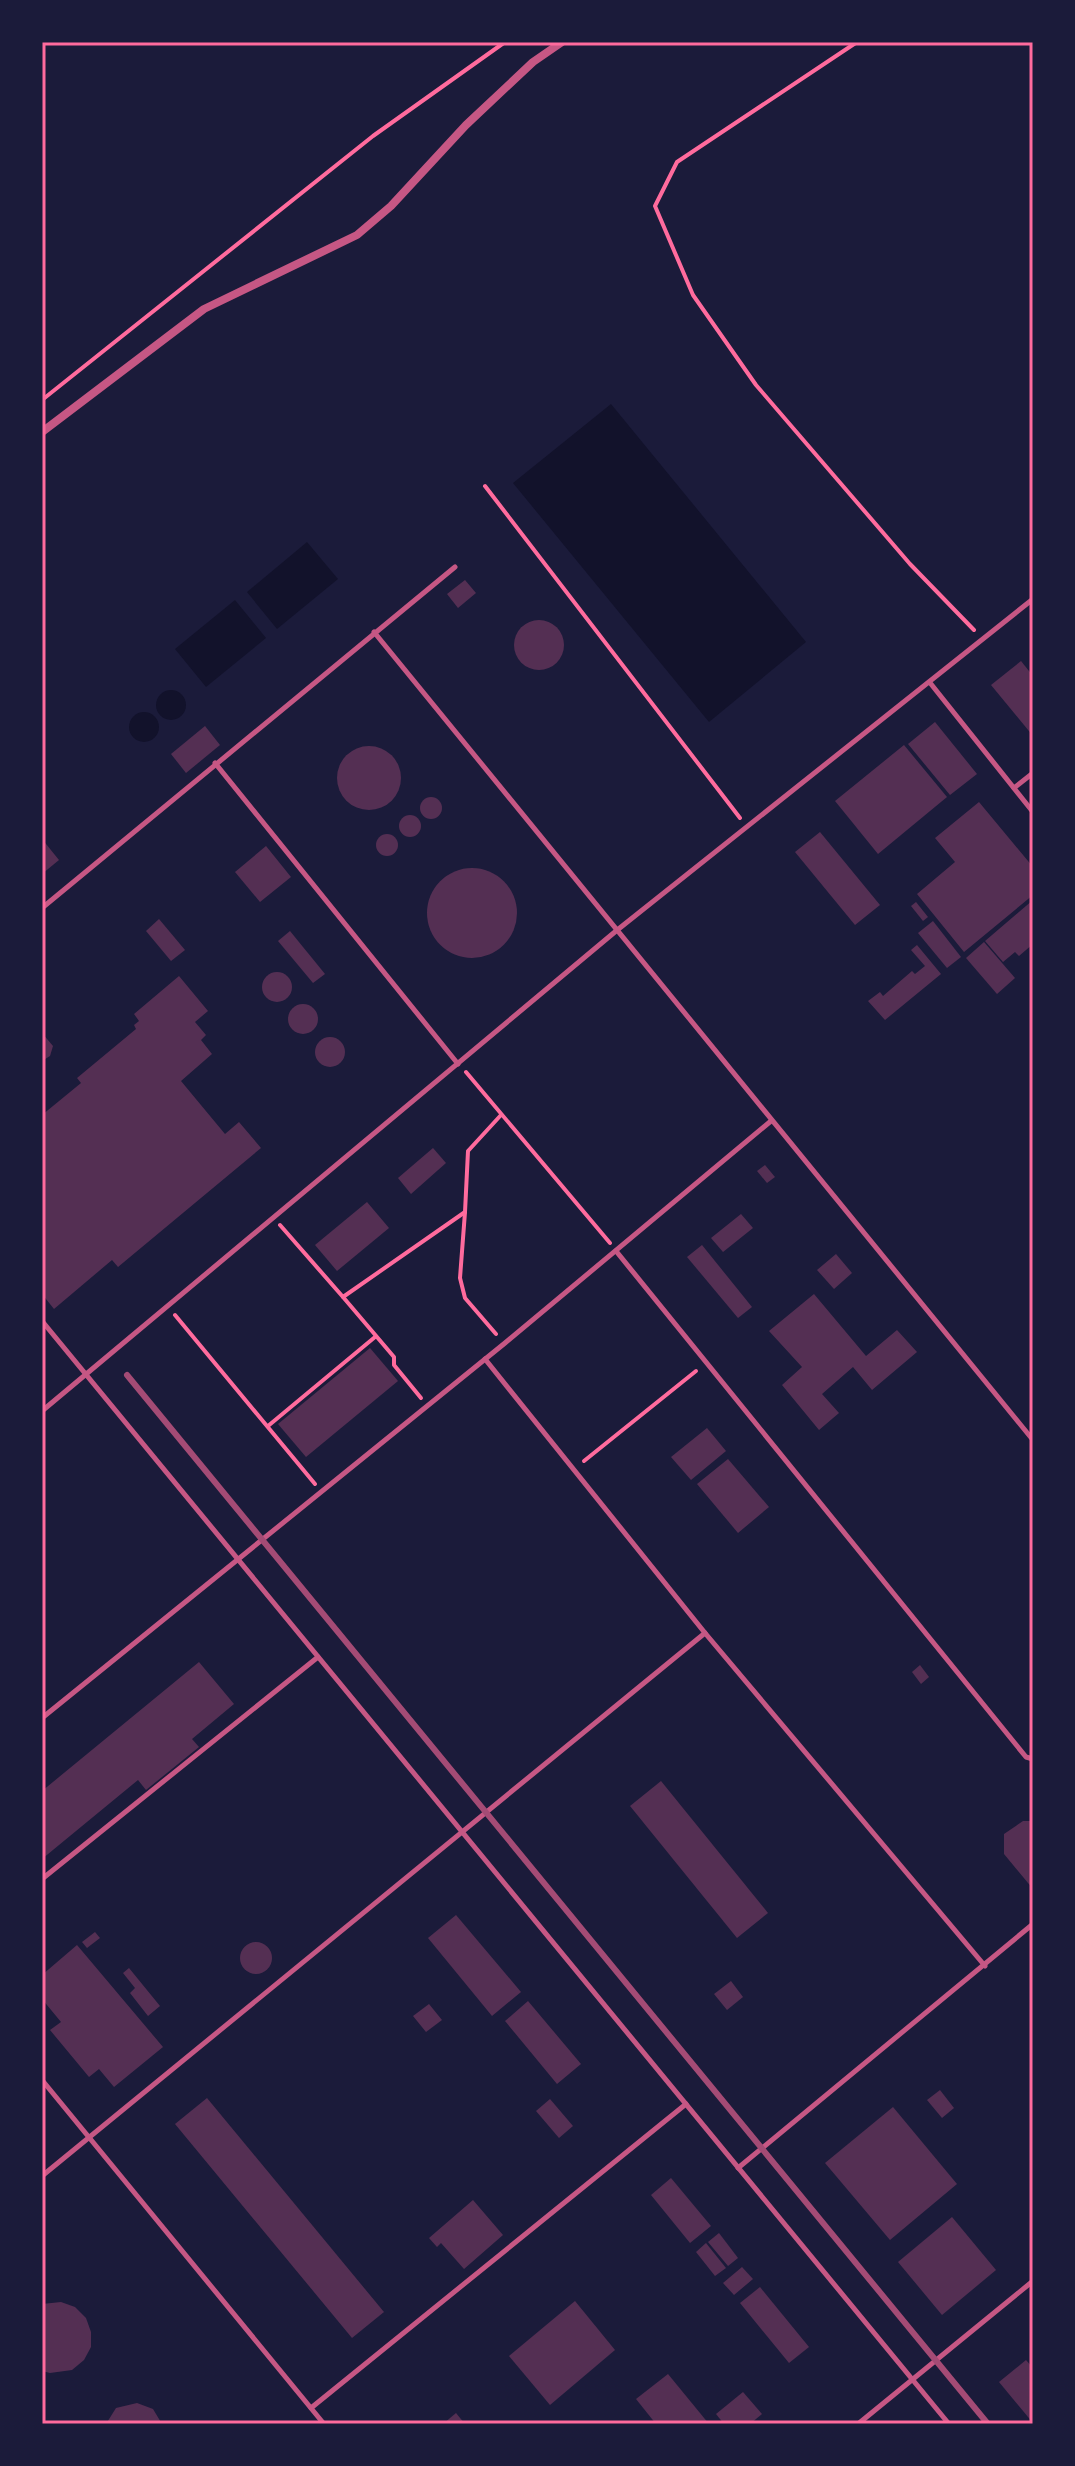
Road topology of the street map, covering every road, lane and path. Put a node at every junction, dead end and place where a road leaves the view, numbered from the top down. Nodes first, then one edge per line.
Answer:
1 (505, 42) edge
2 (562, 42) edge
3 (857, 42) edge
4 (42, 400) edge
5 (42, 432) edge
6 (485, 486) dead end
7 (455, 567) dead end
8 (1033, 599) edge
9 (374, 632) junction
10 (984, 640) junction
11 (931, 684) junction
12 (215, 763) junction
13 (1033, 773) edge
14 (1014, 788) junction
15 (1033, 812) edge
16 (748, 829) junction
17 (42, 908) edge
18 (616, 931) junction
19 (458, 1064) junction
20 (501, 1115) junction
21 (771, 1121) junction
22 (465, 1212) junction
23 (275, 1219) junction
24 (616, 1251) junction
25 (343, 1297) junction
26 (168, 1307) junction
27 (42, 1321) edge
28 (375, 1337) junction
29 (505, 1343) junction
30 (485, 1359) junction
31 (707, 1362) junction
32 (86, 1375) junction
33 (427, 1404) junction
34 (42, 1411) edge
35 (268, 1426) junction
36 (1033, 1440) edge
37 (573, 1470) junction
38 (320, 1491) junction
39 (236, 1558) junction
40 (705, 1633) junction
41 (318, 1657) junction
42 (42, 1718) edge
43 (1033, 1759) edge
44 (462, 1833) junction
45 (42, 1879) edge
46 (1033, 1924) edge
47 (985, 1966) junction
48 (42, 2080) edge
49 (686, 2104) junction
50 (89, 2137) junction
51 (738, 2168) junction
52 (42, 2176) edge
53 (1033, 2281) edge
54 (912, 2379) junction
55 (311, 2408) junction
56 (324, 2424) edge
57 (858, 2424) edge
58 (949, 2424) edge

1 - 4 path
2 - 5 street
3 - 10 path
6 - 16 path
7 - 9 lane
8 - 10 lane
9 - 12 lane
9 - 18 lane
10 - 11 lane
11 - 14 lane
11 - 16 lane
12 - 17 lane
12 - 19 lane
13 - 14 lane
14 - 15 lane
16 - 18 lane
18 - 19 lane
18 - 21 lane
19 - 20 path
19 - 23 lane
20 - 22 path
20 - 24 path
21 - 24 lane
21 - 36 lane
22 - 25 path
22 - 29 path
23 - 25 path
23 - 26 lane
24 - 29 lane
24 - 31 lane
25 - 28 path
26 - 32 lane
26 - 35 path
27 - 32 lane
28 - 33 path
28 - 35 path
29 - 30 lane
30 - 33 lane
30 - 37 lane
31 - 37 path
31 - 43 lane
32 - 34 lane
32 - 39 lane
33 - 38 lane
35 - 38 path
37 - 40 lane
38 - 39 lane
39 - 41 lane
39 - 42 lane
40 - 44 lane
40 - 47 lane
41 - 44 lane
41 - 45 lane
44 - 49 lane
44 - 50 lane
46 - 47 lane
47 - 51 lane
48 - 50 lane
49 - 51 lane
49 - 55 lane
50 - 52 lane
50 - 55 lane
51 - 54 lane
53 - 54 lane
54 - 57 lane
54 - 58 lane
55 - 56 lane

